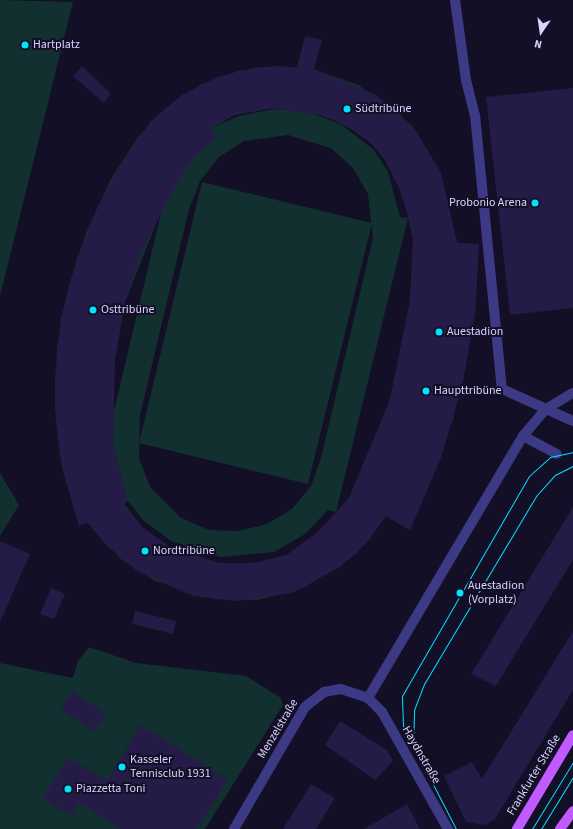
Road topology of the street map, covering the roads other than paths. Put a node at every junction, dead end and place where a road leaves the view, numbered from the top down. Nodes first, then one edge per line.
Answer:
1 (455, 0) edge
2 (573, 393) edge
3 (546, 409) junction
4 (573, 421) edge
5 (523, 436) junction
6 (557, 454) dead end
7 (369, 695) junction
8 (573, 735) edge
9 (573, 811) edge
10 (234, 829) edge
11 (448, 829) edge
12 (517, 829) edge
13 (560, 829) edge

1 - 3 street
2 - 3 street
3 - 4 street
3 - 5 street
5 - 6 street
5 - 7 street
7 - 10 street, Menzelstraße
7 - 11 street, Haydnstraße
8 - 12 main road, Frankfurter Straße
9 - 13 main road

